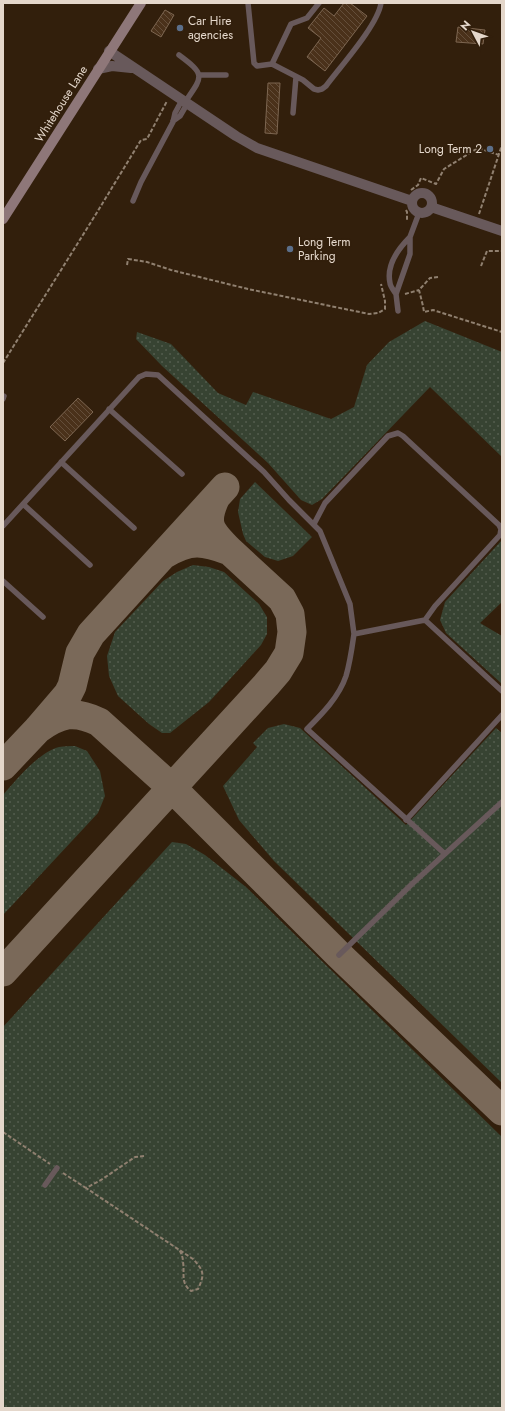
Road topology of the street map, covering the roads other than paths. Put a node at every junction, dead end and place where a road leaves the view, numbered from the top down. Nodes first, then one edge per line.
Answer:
1 (141, 3) edge
2 (248, 3) edge
3 (319, 3) edge
4 (381, 3) edge
5 (110, 51) junction
6 (179, 55) dead end
7 (272, 64) junction
8 (98, 69) junction
9 (135, 69) junction
10 (199, 75) junction
11 (226, 75) dead end
12 (296, 76) junction
13 (185, 102) junction
14 (293, 113) dead end
15 (412, 200) junction
16 (133, 201) dead end
17 (431, 207) junction
18 (419, 213) junction
19 (3, 219) edge
20 (502, 231) edge
21 (410, 237) junction
22 (396, 294) junction
23 (398, 312) dead end
24 (109, 409) junction
25 (61, 462) junction
26 (182, 474) dead end
27 (23, 504) junction
28 (314, 524) junction
29 (3, 526) edge
30 (134, 528) dead end
31 (90, 565) dead end
32 (3, 581) edge
33 (43, 617) dead end
34 (425, 620) junction
35 (354, 634) junction
36 (502, 691) edge
37 (502, 715) edge
38 (502, 802) edge
39 (406, 820) junction
40 (445, 854) junction
41 (339, 955) dead end
42 (57, 1168) road end
43 (45, 1185) dead end

1 - 5 street, Whitehouse Lane
2 - 7 lane
3 - 7 lane
4 - 12 lane
5 - 8 street, Whitehouse Lane
5 - 9 street
6 - 10 lane
7 - 12 lane
8 - 9 street
8 - 19 street, Whitehouse Lane
9 - 13 street
10 - 11 lane
10 - 13 lane
12 - 14 lane
13 - 15 street
13 - 16 lane
15 - 17 street
15 - 18 street
17 - 18 street
17 - 20 street
18 - 21 lane
21 - 22 lane
21 - 22 lane
22 - 23 lane
24 - 25 lane
24 - 26 lane
24 - 28 lane
25 - 27 lane
25 - 30 lane
27 - 29 lane
27 - 31 lane
28 - 34 lane
28 - 35 lane
32 - 33 lane
34 - 35 lane
34 - 36 lane
35 - 39 lane
37 - 39 lane
38 - 40 lane
39 - 40 lane
40 - 41 lane
42 - 43 lane

